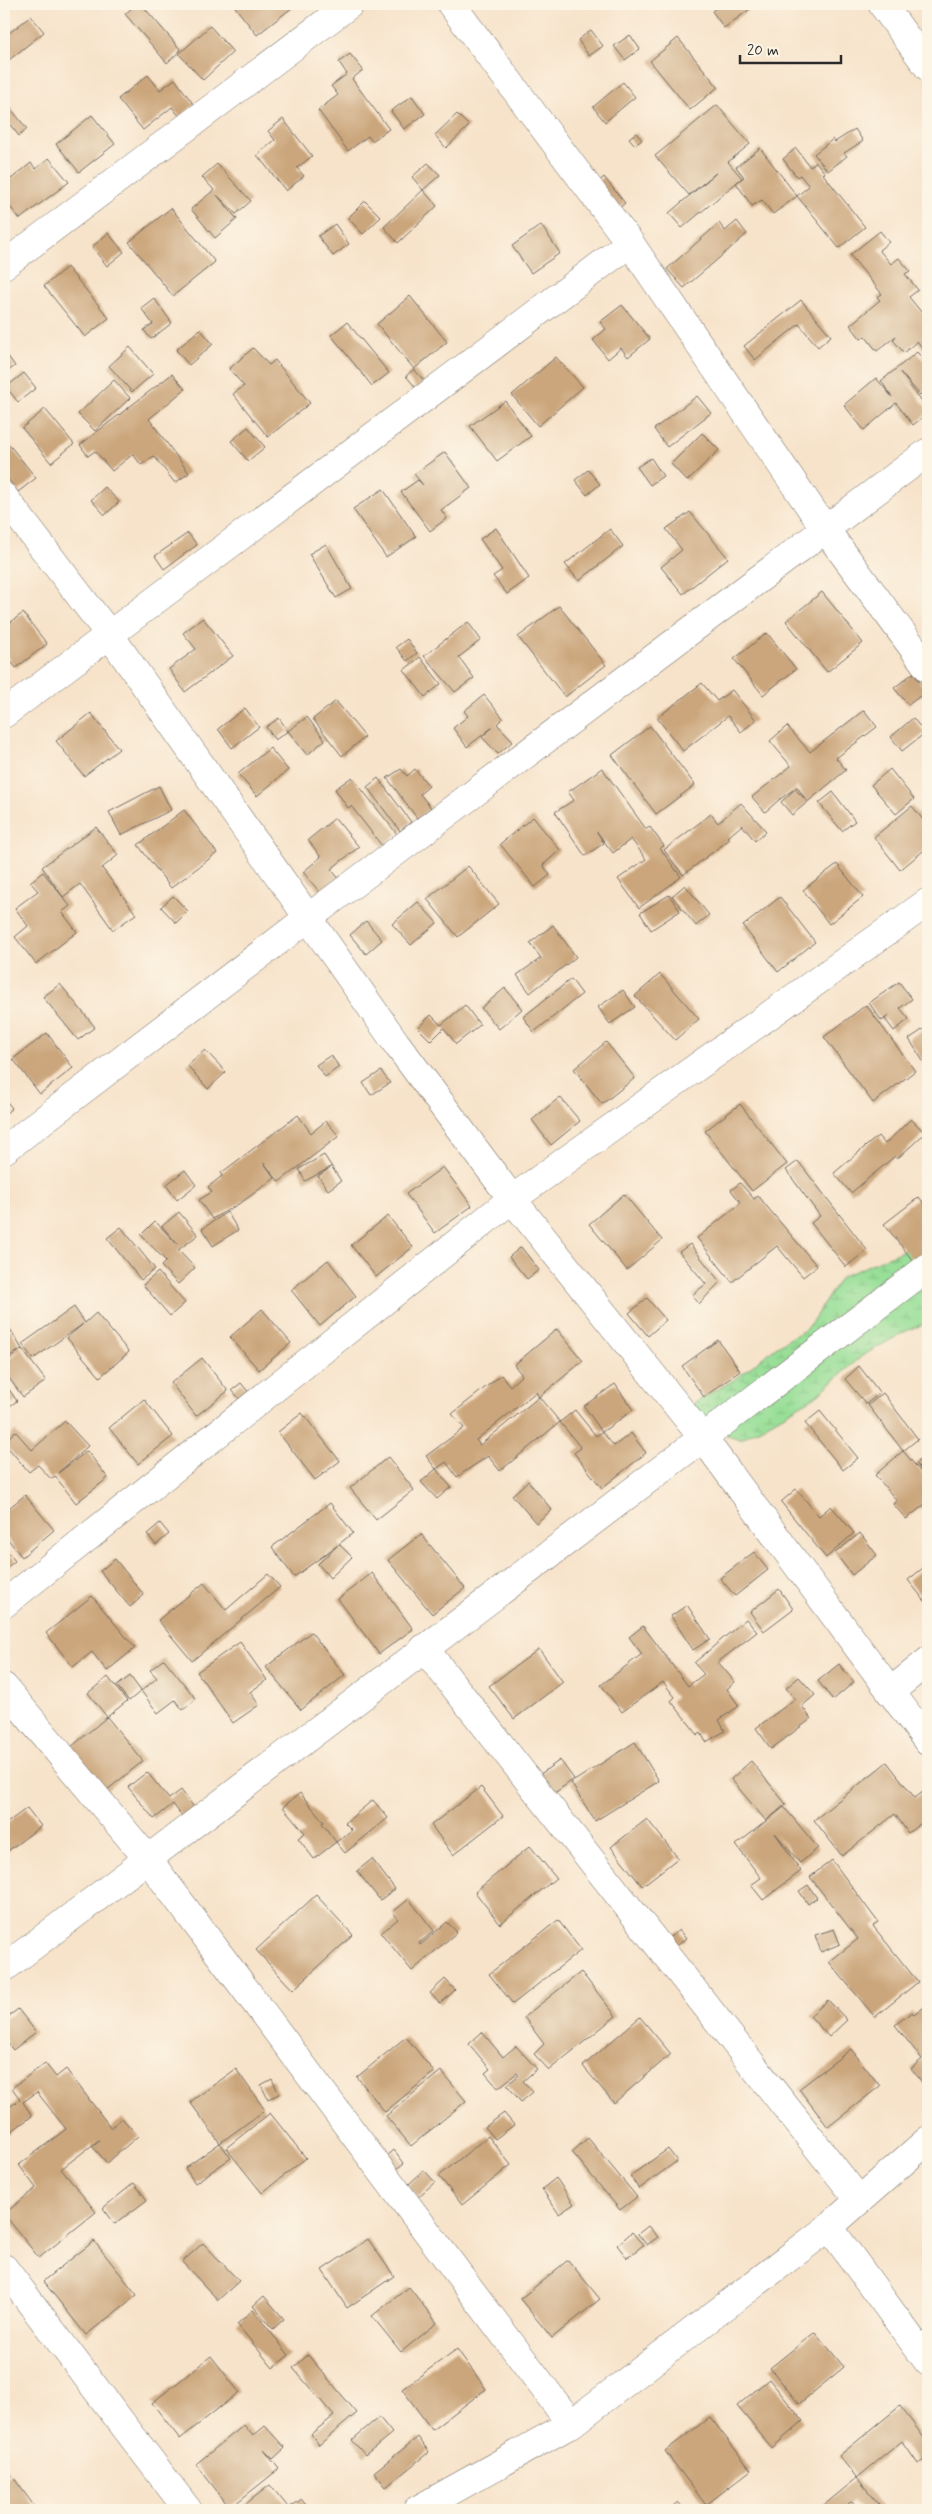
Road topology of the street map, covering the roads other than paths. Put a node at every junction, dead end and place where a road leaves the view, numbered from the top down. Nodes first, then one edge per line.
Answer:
1 (350, 4) edge
2 (451, 4) edge
3 (895, 8) edge
4 (928, 67) edge
5 (630, 243) junction
6 (4, 265) edge
7 (928, 452) edge
8 (4, 497) edge
9 (825, 529) junction
10 (109, 634) junction
11 (928, 668) edge
12 (4, 714) edge
13 (928, 902) edge
14 (308, 918) junction
15 (4, 1150) edge
16 (512, 1200) junction
17 (928, 1267) edge
18 (702, 1438) junction
19 (4, 1604) edge
20 (424, 1648) junction
21 (928, 1662) edge
22 (4, 1687) edge
23 (890, 1692) junction
24 (928, 1742) edge
25 (146, 1858) junction
26 (4, 1968) edge
27 (928, 2140) edge
28 (859, 2200) junction
29 (829, 2227) junction
30 (4, 2268) edge
31 (928, 2362) edge
32 (571, 2424) junction
33 (188, 2510) edge
34 (417, 2510) edge

1 - 6 street
2 - 5 street
3 - 4 street
5 - 9 street
5 - 10 street
7 - 9 street
8 - 10 street
9 - 11 street
9 - 14 street
10 - 12 street
10 - 14 street
13 - 16 street
14 - 15 street
14 - 16 street
16 - 18 street
16 - 19 street
17 - 18 street
18 - 20 street
18 - 23 street
20 - 25 street
20 - 28 street
21 - 23 street
22 - 25 street
23 - 24 street
25 - 26 street
25 - 32 street
27 - 28 street
28 - 29 street
29 - 31 street
29 - 32 street
30 - 33 street
32 - 34 street

